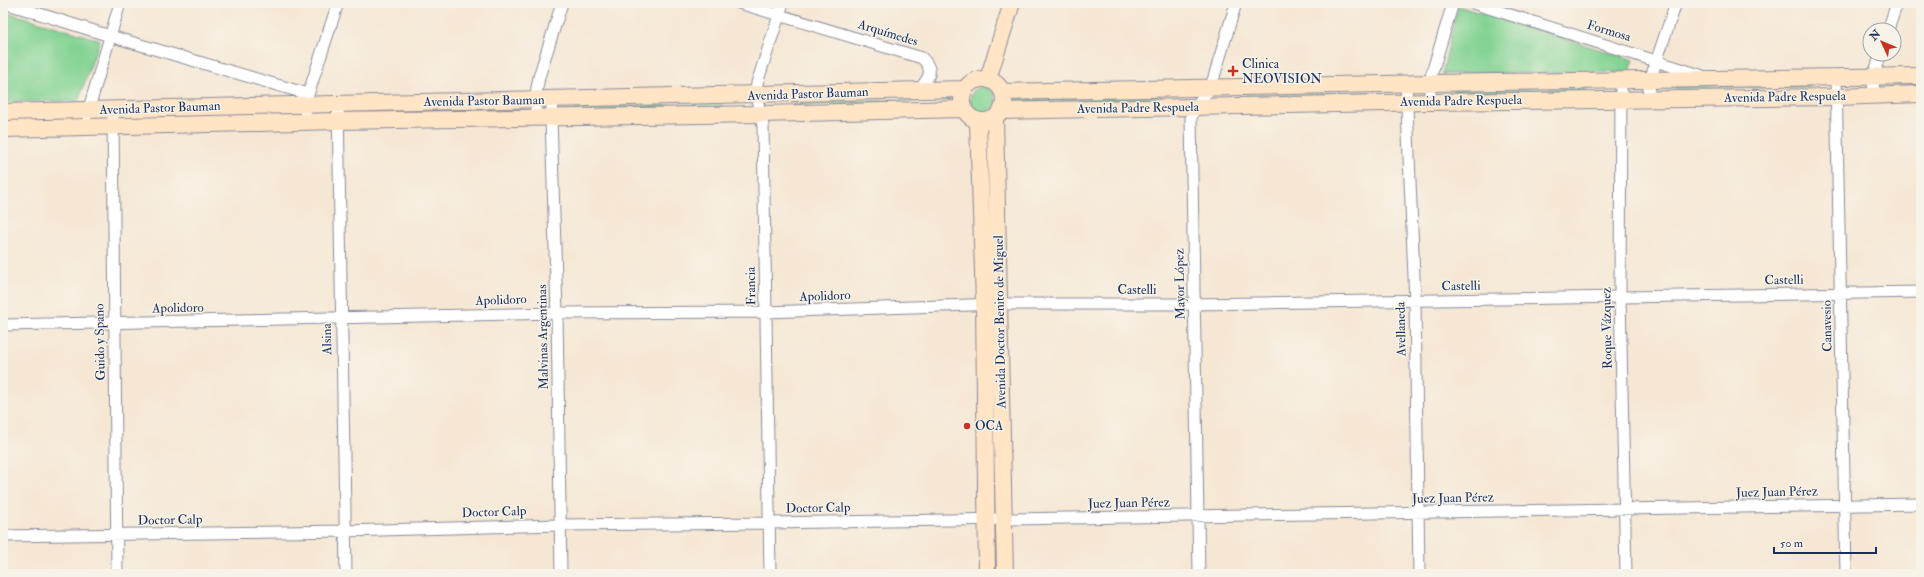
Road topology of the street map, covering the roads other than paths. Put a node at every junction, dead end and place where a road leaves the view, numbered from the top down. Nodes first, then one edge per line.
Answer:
1 (6, 3) edge
2 (120, 3) edge
3 (338, 3) edge
4 (562, 3) edge
5 (739, 3) edge
6 (783, 3) edge
7 (1012, 3) edge
8 (1236, 3) edge
9 (1454, 3) edge
10 (1473, 3) edge
11 (1676, 3) edge
12 (1897, 3) edge
13 (779, 15) junction
14 (1891, 22) edge
15 (110, 36) junction
16 (1657, 60) junction
17 (1878, 62) edge
18 (1921, 76) edge
19 (1873, 77) junction
20 (1836, 78) junction
21 (988, 79) junction
22 (1713, 79) junction
23 (1621, 80) junction
24 (1650, 80) junction
25 (1429, 83) junction
26 (1406, 84) junction
27 (1211, 87) junction
28 (964, 90) junction
29 (918, 91) junction
30 (1003, 92) junction
31 (1921, 94) edge
32 (756, 96) junction
33 (1874, 96) junction
34 (1837, 97) junction
35 (1648, 98) junction
36 (306, 99) junction
37 (553, 99) junction
38 (1621, 99) junction
39 (535, 100) junction
40 (1407, 102) junction
41 (1431, 102) junction
42 (338, 104) junction
43 (1195, 106) junction
44 (963, 109) junction
45 (88, 110) junction
46 (112, 110) junction
47 (3, 112) edge
48 (761, 114) junction
49 (999, 114) junction
50 (544, 118) junction
51 (338, 121) junction
52 (978, 121) junction
53 (306, 122) junction
54 (113, 127) junction
55 (87, 128) junction
56 (3, 129) edge
57 (1921, 292) edge
58 (1840, 293) junction
59 (1620, 297) junction
60 (1415, 300) junction
61 (984, 304) junction
62 (1000, 304) junction
63 (1194, 304) junction
64 (765, 312) junction
65 (557, 313) junction
66 (341, 319) junction
67 (114, 323) junction
68 (3, 325) edge
69 (1921, 504) edge
70 (1844, 505) junction
71 (1624, 509) junction
72 (1418, 512) junction
73 (1198, 516) junction
74 (986, 519) junction
75 (1004, 519) junction
76 (769, 523) junction
77 (559, 524) junction
78 (346, 531) junction
79 (117, 534) junction
80 (3, 536) edge
81 (117, 574) edge
82 (346, 574) edge
83 (561, 574) edge
84 (770, 574) edge
85 (987, 574) edge
86 (1005, 574) edge
87 (1199, 574) edge
88 (1419, 574) edge
89 (1626, 574) edge
90 (1846, 574) edge

1 - 15 street
2 - 15 street
3 - 36 street
4 - 39 street, Malvinas Argentinas
5 - 13 street, Arquímedes
6 - 13 street, Francia
7 - 21 main road
8 - 27 street, Mayor López
9 - 25 street
10 - 16 street, Formosa
11 - 16 street
12 - 14 street
13 - 29 street, Arquímedes
13 - 32 street, Francia
15 - 36 street
15 - 45 street
16 - 22 street, Formosa
16 - 24 street
17 - 19 street
18 - 19 main road, Avenida Padre Respuela
19 - 20 main road, Avenida Padre Respuela
19 - 33 street
20 - 22 main road, Avenida Padre Respuela
20 - 34 street, Canavesio
21 - 28 main road
21 - 30 main road
22 - 24 main road, Avenida Padre Respuela
23 - 24 main road, Avenida Padre Respuela
23 - 25 main road, Avenida Padre Respuela
23 - 38 street, Roque Vázquez
24 - 35 street
25 - 26 main road, Avenida Padre Respuela
25 - 41 street
26 - 27 main road, Avenida Padre Respuela
26 - 40 street, Avellaneda
27 - 30 main road, Avenida Padre Respuela
27 - 43 street, Mayor López
28 - 29 main road, Avenida Pastor Bauman
28 - 44 main road
29 - 32 main road, Avenida Pastor Bauman
30 - 49 main road
31 - 33 main road, Avenida Padre Respuela
32 - 37 main road, Avenida Pastor Bauman
32 - 48 street, Francia
33 - 34 main road, Avenida Padre Respuela
34 - 35 main road, Avenida Padre Respuela
34 - 58 street, Canavesio
35 - 38 main road, Avenida Padre Respuela
36 - 42 main road, Avenida Pastor Bauman
36 - 46 main road, Avenida Pastor Bauman
36 - 53 street
37 - 39 main road, Avenida Pastor Bauman
37 - 50 street, Malvinas Argentinas
38 - 41 main road, Avenida Padre Respuela
38 - 59 street, Roque Vázquez
39 - 42 main road, Avenida Pastor Bauman
39 - 50 street, Malvinas Argentinas
40 - 41 main road, Avenida Padre Respuela
40 - 43 main road, Avenida Padre Respuela
40 - 60 street, Avellaneda
42 - 51 street, Alsina
43 - 49 main road, Avenida Padre Respuela
43 - 63 street, Mayor López
44 - 48 main road, Avenida Pastor Bauman
44 - 52 main road
45 - 46 main road, Avenida Pastor Bauman
45 - 47 main road, Avenida Pastor Bauman
45 - 55 street
46 - 54 street, Guido y Spano
48 - 50 main road, Avenida Pastor Bauman
48 - 64 street, Francia
49 - 52 main road
49 - 62 main road, Avenida Doctor Benito de Miguel
50 - 51 main road, Avenida Pastor Bauman
50 - 65 street, Malvinas Argentinas
51 - 53 main road, Avenida Pastor Bauman
51 - 66 street, Alsina
52 - 61 main road, Avenida Doctor Benito de Miguel
53 - 54 main road, Avenida Pastor Bauman
54 - 55 main road, Avenida Pastor Bauman
54 - 67 street, Guido y Spano
55 - 56 main road, Avenida Pastor Bauman
57 - 58 street, Castelli
58 - 59 street, Castelli
58 - 70 street, Canavesio
59 - 60 street, Castelli
59 - 71 street, Roque Vázquez
60 - 63 street, Castelli
60 - 72 street, Avellaneda
61 - 62 street, Apolidoro
61 - 64 street, Apolidoro
61 - 74 main road, Avenida Doctor Benito de Miguel
62 - 63 street, Castelli
62 - 75 main road, Avenida Doctor Benito de Miguel
63 - 73 street, Mayor López
64 - 65 street, Apolidoro
64 - 76 street, Francia
65 - 66 street, Apolidoro
65 - 77 street, Malvinas Argentinas
66 - 67 street, Apolidoro
66 - 78 street, Alsina
67 - 68 street, Apolidoro
67 - 79 street, Guido y Spano
69 - 70 street, Juez Juan Pérez
70 - 71 street, Juez Juan Pérez
70 - 90 street, Canavesio
71 - 72 street, Juez Juan Pérez
71 - 89 street, Roque Vázquez
72 - 73 street, Juez Juan Pérez
72 - 88 street, Avellaneda
73 - 75 street, Juez Juan Pérez
73 - 87 street, Mayor López
74 - 75 street, Juez Juan Pérez
74 - 76 street, Doctor Calp
74 - 85 main road, Avenida Doctor Benito de Miguel
75 - 86 main road, Avenida Doctor Benito de Miguel
76 - 77 street, Doctor Calp
76 - 84 street, Francia
77 - 78 street, Doctor Calp
77 - 83 street, Malvinas Argentinas
78 - 79 street, Doctor Calp
78 - 82 street, Alsina
79 - 80 street, Doctor Calp
79 - 81 street, Guido y Spano

